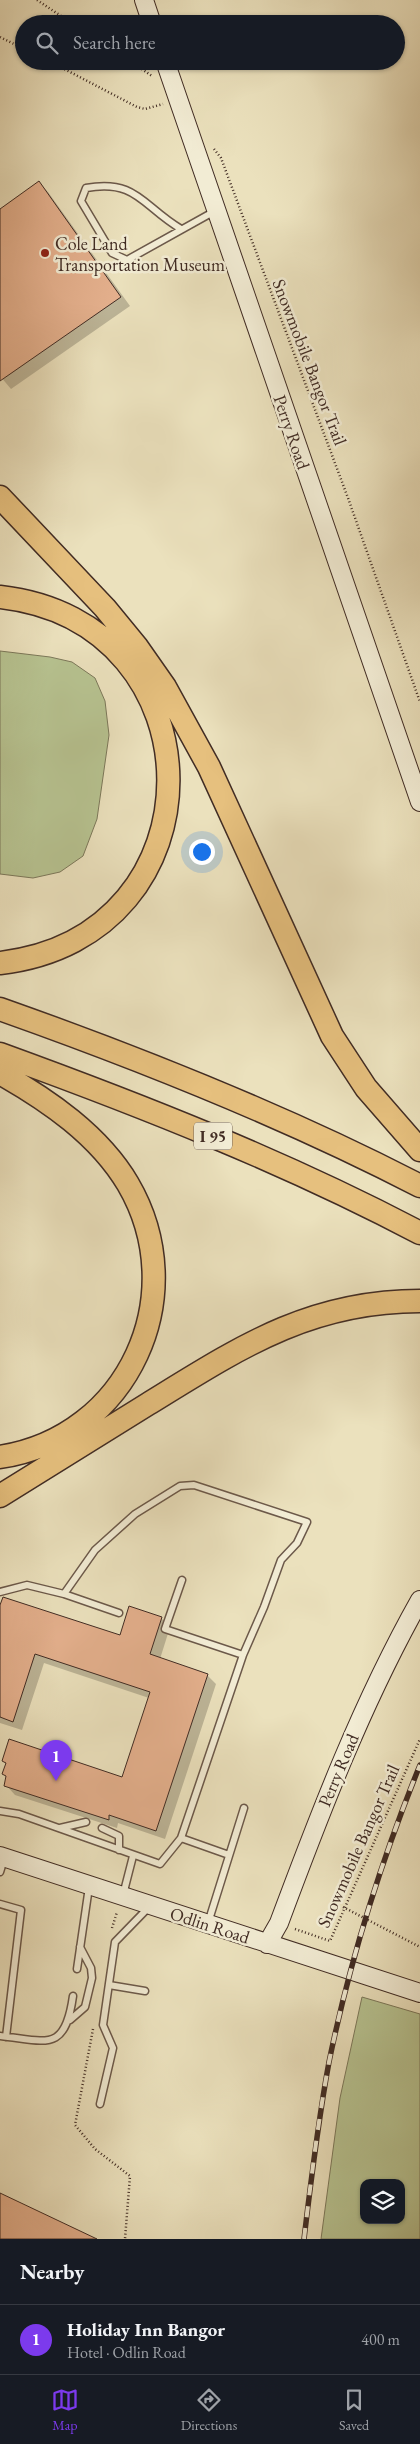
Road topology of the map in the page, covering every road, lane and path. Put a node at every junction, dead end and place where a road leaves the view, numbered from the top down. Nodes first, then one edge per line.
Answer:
1 (37, 0) edge
2 (144, 0) edge
3 (60, 15) edge
4 (149, 15) edge
5 (0, 37) edge
6 (15, 44) edge
7 (66, 70) edge
8 (143, 70) edge
9 (168, 70) edge
10 (178, 99) junction
11 (210, 144) dead end
12 (216, 210) junction
13 (181, 229) junction
14 (0, 497) edge
15 (0, 597) edge
16 (420, 702) edge
17 (420, 802) edge
18 (0, 963) edge
19 (0, 1009) edge
20 (0, 1054) edge
21 (0, 1073) edge
22 (420, 1150) edge
23 (420, 1186) edge
24 (420, 1233) edge
25 (420, 1301) edge
26 (0, 1457) edge
27 (0, 1496) edge
28 (182, 1580) dead end
29 (0, 1592) edge
30 (64, 1594) junction
31 (420, 1600) edge
32 (119, 1613) dead end
33 (243, 1656) junction
34 (420, 1739) edge
35 (244, 1808) dead end
36 (0, 1811) edge
37 (86, 1822) dead end
38 (58, 1828) junction
39 (102, 1828) dead end
40 (181, 1838) junction
41 (119, 1850) junction
42 (229, 1854) junction
43 (133, 1856) junction
44 (2, 1862) edge
45 (89, 1885) junction
46 (122, 1896) junction
47 (0, 1904) edge
48 (150, 1906) junction
49 (343, 1907) junction
50 (279, 1923) junction
51 (207, 1924) junction
52 (267, 1944) junction
53 (80, 1947) junction
54 (420, 1947) edge
55 (77, 1969) dead end
56 (109, 1985) junction
57 (145, 1991) dead end
58 (420, 1993) edge
59 (73, 1996) dead end
60 (69, 2021) junction
61 (3, 2036) edge
62 (100, 2104) dead end

1 - 3 path
2 - 4 street
5 - 6 path
7 - 10 path
8 - 10 path
9 - 10 street, Perry Road
10 - 12 street, Perry Road
11 - 16 path, Snowmobile Bangor Trail
12 - 13 lane
12 - 17 street, Perry Road
13 - 13 lane
14 - 22 highway
15 - 18 highway
19 - 23 highway, I 95
20 - 24 highway, I 95
21 - 26 highway
25 - 27 highway
28 - 33 lane
29 - 30 lane
30 - 32 lane
30 - 33 lane
31 - 50 street, Perry Road
33 - 40 lane
34 - 49 path, Snowmobile Bangor Trail
35 - 42 lane
36 - 38 lane
37 - 38 lane
38 - 41 lane
39 - 41 lane
40 - 42 lane
40 - 43 lane
41 - 43 lane
42 - 51 lane
43 - 46 lane
44 - 45 street, Odlin Road
45 - 46 street, Odlin Road
45 - 53 lane
46 - 48 street, Odlin Road
47 - 61 lane
48 - 51 street, Odlin Road
48 - 56 lane
49 - 50 path, Snowmobile Bangor Trail
49 - 54 path
50 - 52 street, Perry Road
51 - 52 street, Odlin Road
52 - 58 street, Odlin Road
53 - 55 lane
53 - 60 lane
56 - 57 lane
56 - 62 lane
59 - 60 lane
60 - 61 lane

